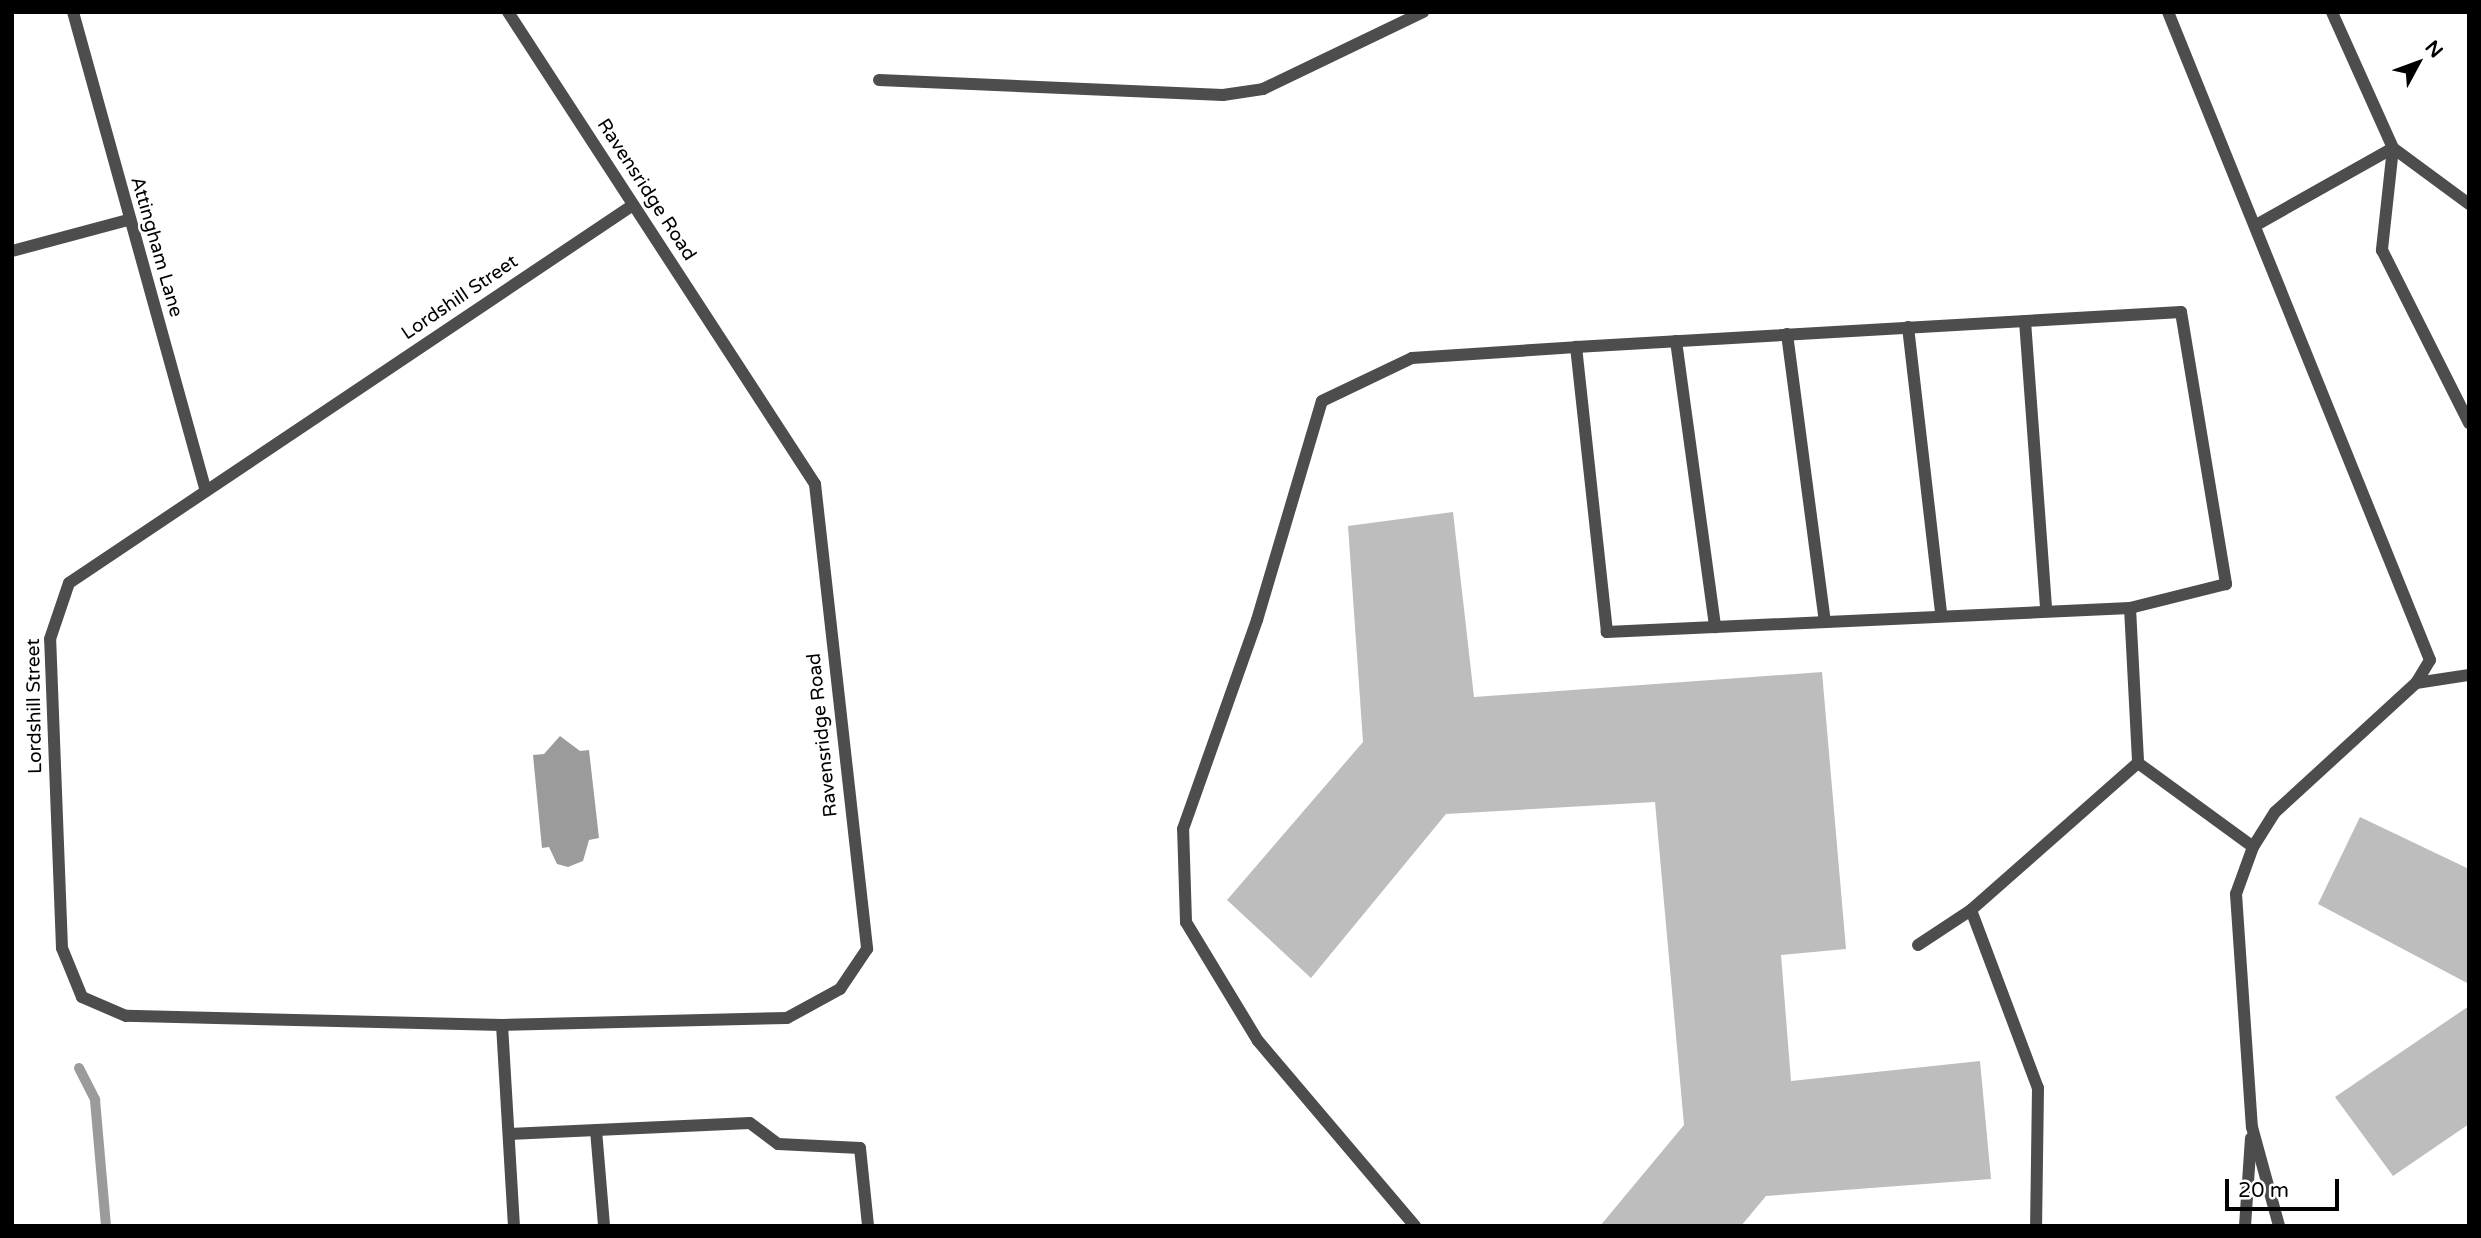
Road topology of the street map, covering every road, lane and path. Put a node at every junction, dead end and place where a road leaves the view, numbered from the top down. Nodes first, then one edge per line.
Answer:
1 (73, 12) edge
2 (508, 12) edge
3 (1423, 12) edge
4 (2168, 12) edge
5 (2332, 12) edge
6 (879, 80) dead end
7 (2393, 148) junction
8 (2469, 204) edge
9 (633, 205) junction
10 (128, 220) junction
11 (2258, 224) junction
12 (12, 251) edge
13 (2025, 321) junction
14 (1909, 327) junction
15 (1787, 334) junction
16 (1676, 341) junction
17 (1576, 346) junction
18 (2469, 423) edge
19 (206, 491) junction
20 (2130, 608) junction
21 (2046, 609) junction
22 (1941, 614) junction
23 (1825, 621) junction
24 (1716, 627) junction
25 (2469, 675) edge
26 (2416, 683) junction
27 (2138, 763) junction
28 (2253, 847) junction
29 (1971, 910) junction
30 (1917, 945) dead end
31 (502, 1025) junction
32 (2252, 1127) junction
33 (596, 1130) junction
34 (509, 1134) junction
35 (514, 1226) edge
36 (604, 1226) edge
37 (868, 1226) edge
38 (1415, 1226) edge
39 (2036, 1226) edge
40 (2245, 1226) edge
41 (2279, 1226) edge

1 - 10 street, Attingham Lane
2 - 9 street, Ravensridge Road
3 - 6 street
4 - 11 street
5 - 7 street
7 - 8 street
7 - 11 street
7 - 18 street
9 - 19 street, Lordshill Street
9 - 31 street, Ravensridge Road
10 - 12 street
10 - 19 street, Attingham Lane
11 - 26 street
13 - 14 street
13 - 20 street
13 - 21 street
14 - 15 street
14 - 22 street
15 - 16 street
15 - 23 street
16 - 17 street
16 - 24 street
17 - 24 street
17 - 38 street
19 - 31 street, Lordshill Street
20 - 21 street
20 - 27 street
21 - 22 street
22 - 23 street
23 - 24 street
25 - 26 street
26 - 28 street
27 - 28 street
27 - 29 street
28 - 32 street
29 - 30 street
29 - 39 street
31 - 34 street
32 - 40 street
32 - 41 street
33 - 34 street
33 - 36 street
33 - 37 street
34 - 35 street

